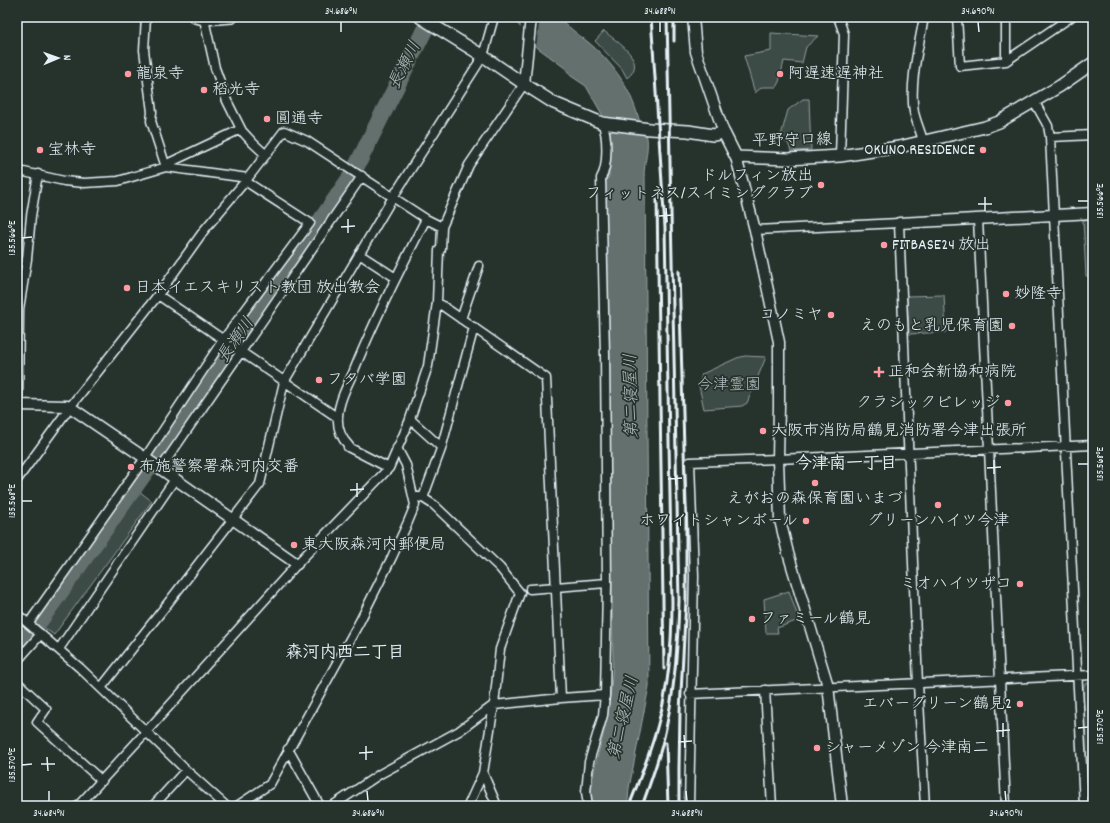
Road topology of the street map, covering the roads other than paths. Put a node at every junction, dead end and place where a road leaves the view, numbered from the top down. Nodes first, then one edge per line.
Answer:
1 (146, 17) edge
2 (232, 17) edge
3 (494, 17) edge
4 (531, 17) edge
5 (693, 17) edge
6 (838, 17) edge
7 (924, 17) edge
8 (957, 17) edge
9 (1006, 17) edge
10 (1070, 17) edge
11 (199, 18) edge
12 (426, 19) edge
13 (483, 56) junction
14 (1006, 61) junction
15 (1093, 63) edge
16 (524, 84) junction
17 (1034, 101) junction
18 (603, 123) junction
19 (241, 129) junction
20 (724, 133) junction
21 (1093, 135) edge
22 (1050, 137) junction
23 (923, 141) junction
24 (266, 155) junction
25 (840, 156) junction
26 (736, 157) junction
27 (166, 167) junction
28 (17, 172) edge
29 (357, 173) junction
30 (38, 174) junction
31 (246, 180) junction
32 (393, 197) junction
33 (1093, 213) edge
34 (1053, 215) junction
35 (426, 218) junction
36 (978, 219) junction
37 (899, 223) junction
38 (442, 227) junction
39 (755, 230) junction
40 (359, 254) junction
41 (479, 266) dead end
42 (396, 278) junction
43 (158, 294) junction
44 (436, 302) junction
45 (461, 319) junction
46 (474, 327) junction
47 (223, 340) junction
48 (241, 352) junction
49 (284, 382) junction
50 (17, 405) edge
51 (70, 407) junction
52 (338, 418) junction
53 (410, 419) junction
54 (1093, 445) edge
55 (1065, 446) junction
56 (441, 447) junction
57 (397, 448) junction
58 (989, 450) junction
59 (909, 453) junction
60 (146, 458) junction
61 (778, 459) junction
62 (160, 468) junction
63 (389, 468) junction
64 (175, 479) junction
65 (17, 480) edge
66 (414, 496) junction
67 (423, 498) junction
68 (233, 519) junction
69 (297, 564) junction
70 (607, 583) junction
71 (556, 587) junction
72 (520, 593) junction
73 (17, 614) edge
74 (29, 624) junction
75 (40, 634) junction
76 (59, 649) junction
77 (17, 661) edge
78 (1093, 675) edge
79 (1076, 676) junction
80 (1000, 680) junction
81 (17, 682) edge
82 (918, 684) junction
83 (828, 686) junction
84 (101, 688) junction
85 (765, 690) junction
86 (690, 694) junction
87 (605, 695) junction
88 (562, 698) junction
89 (494, 705) junction
90 (146, 732) junction
91 (288, 749) junction
92 (186, 770) junction
93 (483, 773) junction
94 (102, 781) junction
95 (78, 806) edge
96 (153, 806) edge
97 (226, 806) edge
98 (237, 806) edge
99 (320, 806) edge
100 (332, 806) edge
101 (468, 806) edge
102 (497, 806) edge
103 (588, 806) edge
104 (689, 806) edge
105 (772, 806) edge
106 (842, 806) edge
107 (925, 806) edge
108 (1006, 806) edge
109 (1084, 806) edge

1 - 27 street
2 - 11 main road
3 - 13 street
4 - 16 street
5 - 20 street
6 - 25 street
7 - 23 street
8 - 14 street
9 - 14 street
10 - 14 street
11 - 19 street
12 - 13 main road
13 - 16 main road
13 - 32 street
15 - 17 main road, 平野守口線
16 - 18 main road
16 - 38 street
17 - 22 street
17 - 23 main road, 平野守口線
18 - 20 main road
18 - 70 street
19 - 24 street
19 - 27 street
20 - 26 main road, 平野守口線
21 - 22 street
22 - 34 street
23 - 25 main road, 平野守口線
24 - 29 street
24 - 31 street
25 - 26 main road, 平野守口線
26 - 39 street
27 - 30 street
27 - 31 street
28 - 30 street
29 - 32 street
29 - 48 street
30 - 50 street
31 - 43 street
31 - 47 street
32 - 35 street
32 - 40 street
33 - 34 street
34 - 36 street
34 - 55 street
35 - 38 street
35 - 42 street
36 - 37 street
36 - 58 street
37 - 39 street
37 - 59 street
38 - 44 street
39 - 61 street
40 - 42 street
40 - 49 street
41 - 45 street
42 - 52 street
43 - 47 street
43 - 51 street
44 - 45 street
44 - 53 street
45 - 46 street
46 - 56 street
46 - 71 street
47 - 48 street
47 - 60 street
48 - 49 street
48 - 62 street
49 - 52 street
49 - 68 street
50 - 51 street
51 - 60 street
51 - 65 street
52 - 63 street
53 - 56 street
53 - 57 street
54 - 55 street
55 - 58 street
55 - 79 street
56 - 67 street
57 - 63 street
57 - 66 street
58 - 59 street
58 - 80 street
59 - 61 street
59 - 82 street
60 - 62 street
60 - 74 street
61 - 83 street
61 - 86 street
62 - 64 street
63 - 69 street
64 - 68 street
64 - 76 street
66 - 67 street
66 - 91 street
67 - 72 street
68 - 69 street
68 - 84 street
69 - 90 street
70 - 71 street
70 - 87 street
71 - 72 street
71 - 88 street
72 - 89 street
73 - 74 street
74 - 75 street
75 - 76 street
75 - 77 street
76 - 84 street
78 - 79 street
79 - 80 street
79 - 109 street
80 - 82 street
80 - 108 street
81 - 94 street
82 - 83 street
82 - 107 street
83 - 85 street
83 - 106 street
84 - 90 street
85 - 86 street
85 - 105 street
86 - 104 street
87 - 88 street
87 - 103 street
88 - 89 street
89 - 93 street
89 - 100 street
90 - 92 street
90 - 94 street
91 - 98 street
91 - 99 street
92 - 96 street
92 - 97 street
93 - 101 street
93 - 102 street
94 - 95 street

